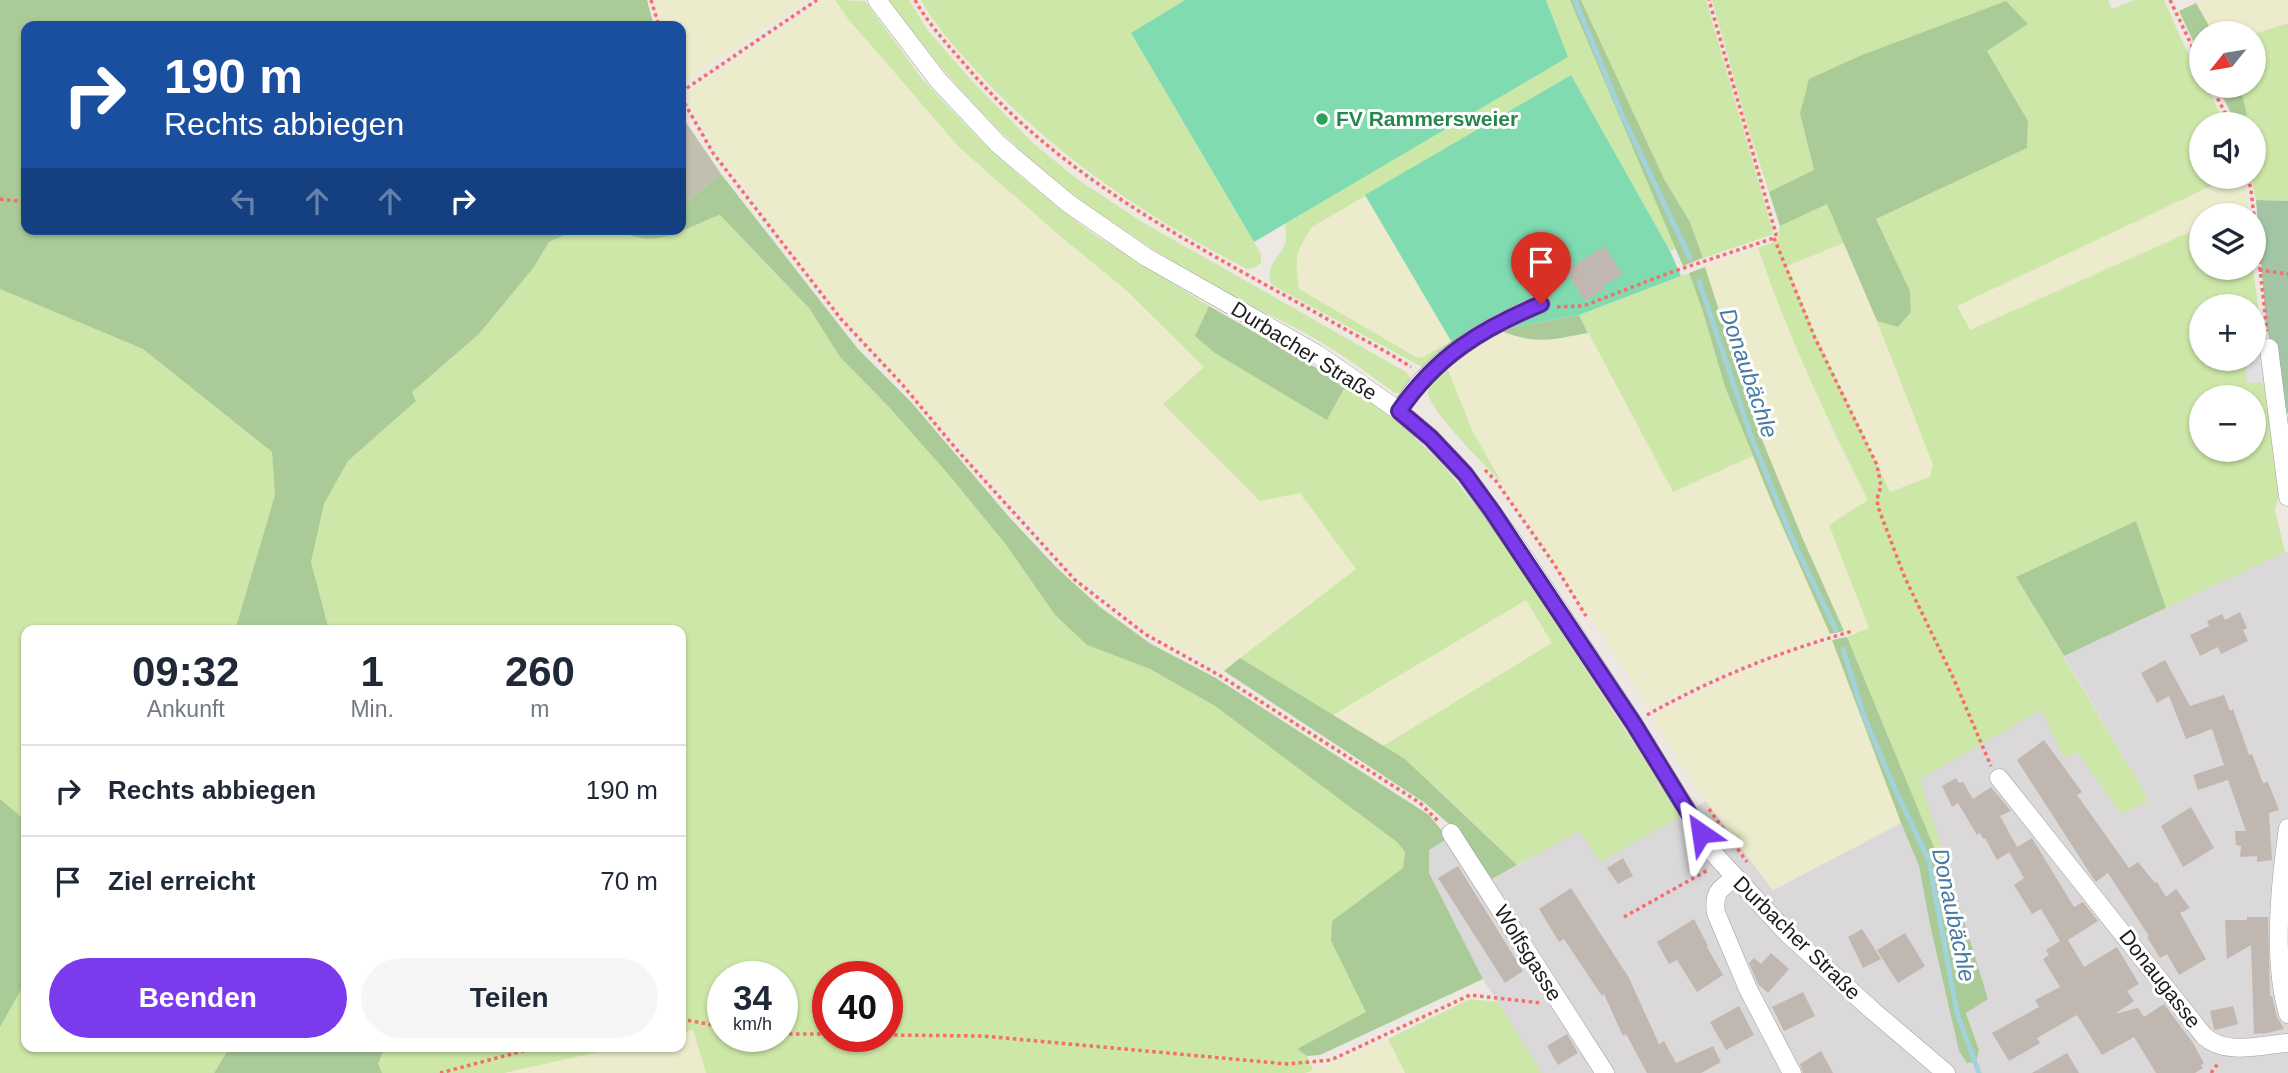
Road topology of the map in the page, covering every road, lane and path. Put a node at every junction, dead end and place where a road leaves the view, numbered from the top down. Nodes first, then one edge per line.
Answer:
1 (651, 0) edge
2 (817, 0) edge
3 (877, 0) edge
4 (915, 0) edge
5 (1709, 0) edge
6 (2171, 0) edge
7 (657, 21) edge
8 (2189, 39) edge
9 (686, 91) edge
10 (686, 103) edge
11 (0, 199) edge
12 (21, 201) edge
13 (1774, 238) junction
14 (2266, 271) edge
15 (2288, 274) edge
16 (2260, 280) edge
17 (1541, 304) joint
18 (2269, 348) joint
19 (1421, 380) junction
20 (1399, 411) junction
21 (2288, 497) edge
22 (1853, 631) dead end
23 (1634, 724) junction
24 (1999, 778) joint
25 (2288, 828) edge
26 (1451, 833) joint
27 (1706, 871) dead end
28 (1735, 878) junction
29 (1624, 917) dead end
30 (1561, 1005) junction
31 (2288, 1014) edge
32 (686, 1020) edge
33 (707, 1024) edge
34 (903, 1035) edge
35 (2288, 1043) edge
36 (519, 1052) edge
37 (440, 1073) edge
38 (1605, 1073) edge
39 (1792, 1073) edge
40 (1946, 1073) edge

1 - 7 path
2 - 9 path
3 - 20 street, Durbacher Straße
4 - 19 path
5 - 13 path
6 - 8 path
10 - 26 path
11 - 12 path
13 - 17 path
13 - 24 path
14 - 15 path
16 - 18 path
17 - 19 street
18 - 21 street
19 - 20 street
20 - 23 street, Durbacher Straße
22 - 23 path
23 - 28 street, Durbacher Straße
24 - 35 street, Donaugasse
25 - 31 street
26 - 30 street, Wolfsgasse
27 - 29 path
28 - 39 street
28 - 40 street, Durbacher Straße
30 - 34 path
30 - 38 street, Wolfsgasse
32 - 33 path
36 - 37 path

